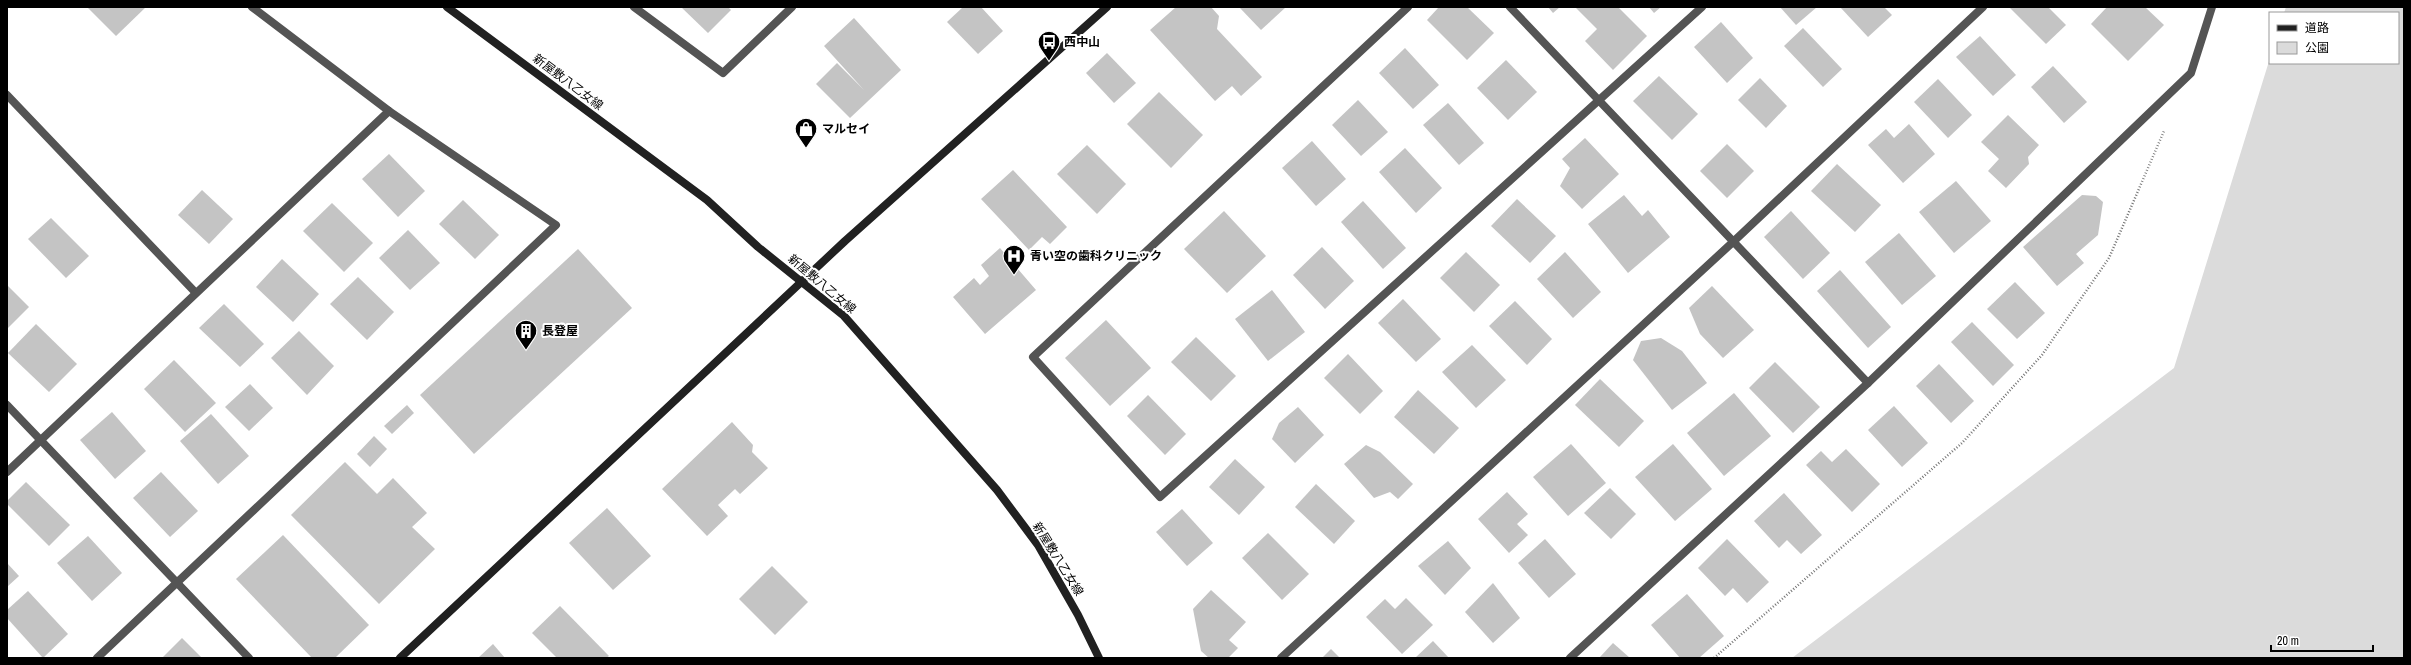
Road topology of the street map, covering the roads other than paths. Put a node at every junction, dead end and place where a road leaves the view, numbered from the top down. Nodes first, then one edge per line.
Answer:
1 (252, 7) edge
2 (447, 7) edge
3 (634, 7) edge
4 (792, 7) edge
5 (1107, 7) edge
6 (1408, 7) edge
7 (1510, 7) edge
8 (1702, 7) edge
9 (1983, 7) edge
10 (2212, 7) edge
11 (7, 95) edge
12 (1599, 102) junction
13 (389, 111) junction
14 (1733, 242) junction
15 (802, 282) junction
16 (196, 292) junction
17 (1868, 383) junction
18 (7, 405) edge
19 (41, 441) junction
20 (7, 472) edge
21 (176, 584) junction
22 (97, 658) edge
23 (249, 658) edge
24 (400, 658) edge
25 (1099, 658) edge
26 (1281, 658) edge
27 (1570, 658) edge

1 - 13 street
2 - 15 street, 新屋敷八乙女線
3 - 4 street
5 - 15 street
6 - 12 street
7 - 12 street
8 - 12 street
9 - 14 street
10 - 17 street
11 - 16 street
12 - 14 street
13 - 16 street
13 - 21 street
14 - 17 street
14 - 26 street
15 - 24 street
15 - 25 street, 新屋敷八乙女線
16 - 19 street
17 - 27 street
18 - 19 street
19 - 20 street
19 - 21 street
21 - 22 street
21 - 23 street

